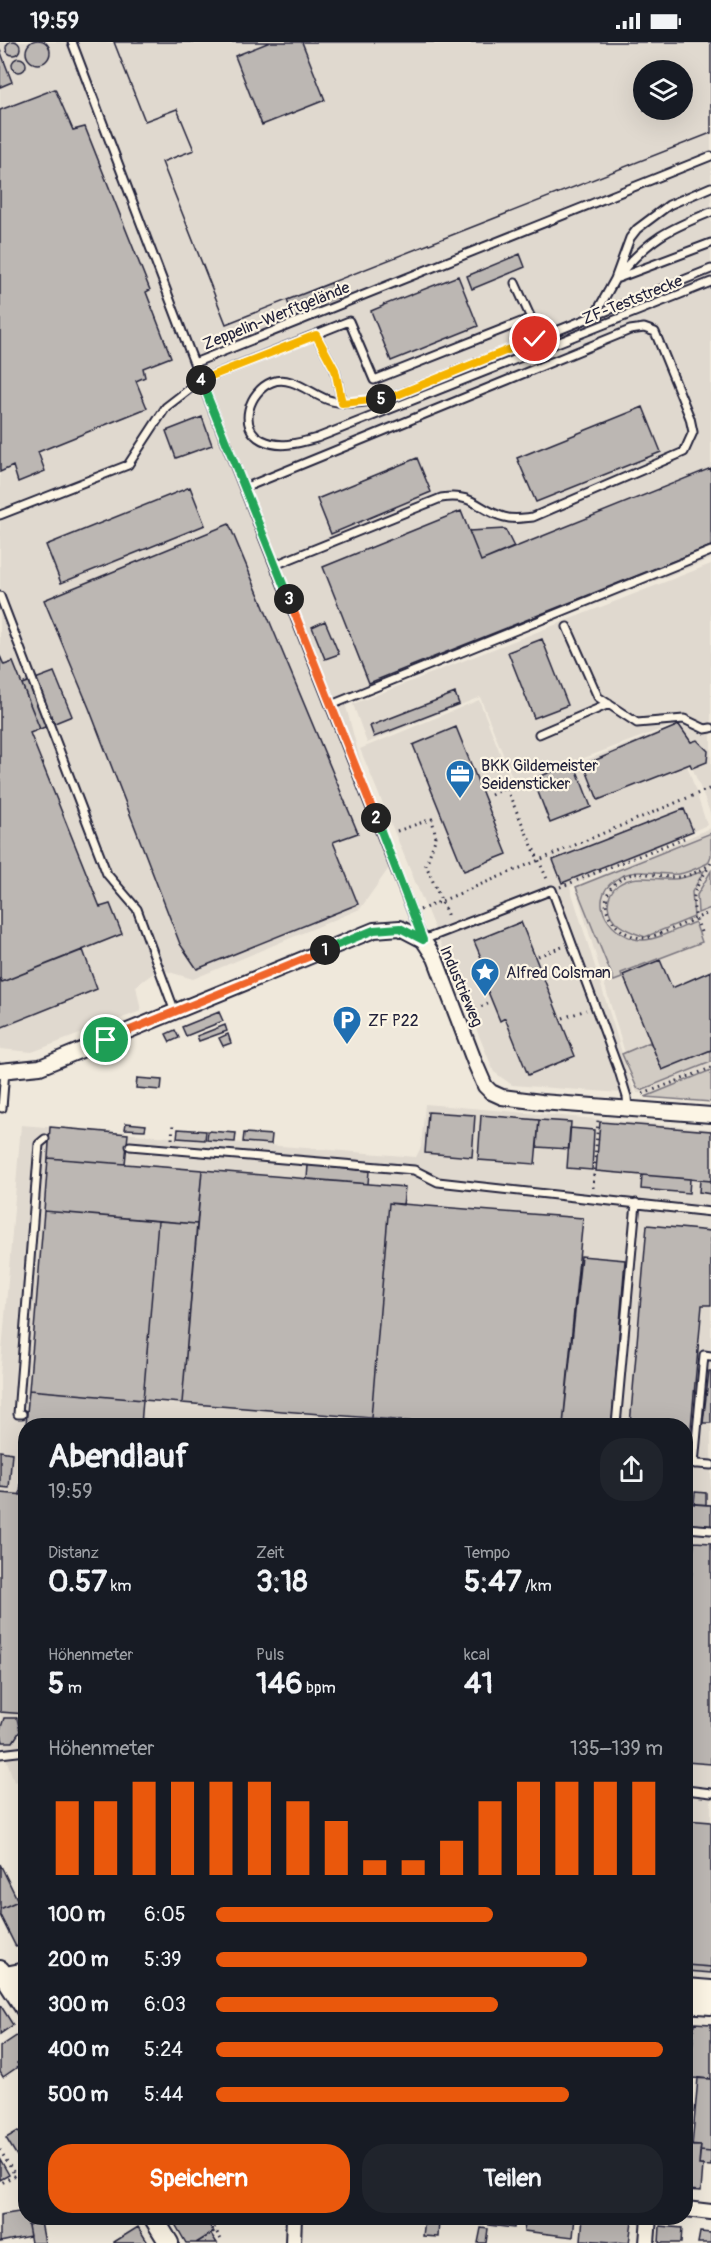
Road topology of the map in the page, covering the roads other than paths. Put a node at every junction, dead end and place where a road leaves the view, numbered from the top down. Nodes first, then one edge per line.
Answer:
1 (72, 42) edge
2 (711, 156) edge
3 (711, 187) edge
4 (711, 212) edge
5 (711, 243) edge
6 (711, 269) edge
7 (615, 279) junction
8 (711, 282) edge
9 (515, 283) dead end
10 (595, 315) junction
11 (316, 335) junction
12 (194, 363) junction
13 (201, 380) junction
14 (342, 403) junction
15 (244, 488) junction
16 (0, 514) edge
17 (711, 551) edge
18 (275, 565) junction
19 (0, 596) edge
20 (567, 627) dead end
21 (609, 704) junction
22 (331, 705) junction
23 (711, 728) edge
24 (538, 734) dead end
25 (423, 940) junction
26 (175, 1012) junction
27 (3, 1070) edge
28 (631, 1103) junction
29 (2, 1108) dead end
30 (711, 1115) edge
31 (45, 1139) dead end
32 (130, 1146) dead end
33 (636, 1203) junction
34 (711, 1212) edge
35 (711, 1356) edge
36 (22, 1414) dead end
37 (617, 1418) edge
38 (694, 1464) joint
39 (711, 1465) edge
40 (693, 1529) edge
41 (711, 1530) edge
42 (18, 1752) edge
43 (0, 1754) edge
44 (693, 1791) edge
45 (711, 1793) edge
46 (18, 1973) edge
47 (1, 1974) edge
48 (693, 1989) edge
49 (711, 1990) edge
50 (18, 1998) edge
51 (693, 2004) edge
52 (711, 2006) edge
53 (693, 2210) edge
54 (711, 2212) edge
55 (158, 2225) edge
56 (294, 2225) edge
57 (648, 2225) edge
58 (169, 2243) edge
59 (293, 2243) edge
60 (647, 2243) edge

1 - 12 lane
2 - 12 lane, Zeppelin-Werftgelände
3 - 7 lane
4 - 7 lane
5 - 7 lane
6 - 10 lane, ZF-Teststrecke
7 - 10 lane
8 - 14 lane, ZF-Teststrecke
9 - 11 lane
10 - 14 lane, ZF-Teststrecke
11 - 13 lane
11 - 14 lane
12 - 13 lane, Zeppelin-Werftgelände
13 - 15 lane, Zeppelin-Werftgelände
13 - 16 lane
15 - 18 lane, Zeppelin-Werftgelände
15 - 18 lane
17 - 22 lane
18 - 22 lane, Zeppelin-Werftgelände
19 - 26 lane
20 - 21 lane
21 - 23 lane
21 - 24 lane
22 - 25 lane, Zeppelin-Werftgelände
25 - 26 street, Industrieweg
25 - 28 street, Industrieweg
25 - 28 lane
26 - 27 street, Industrieweg
27 - 29 lane
28 - 30 street, Industrieweg
31 - 36 lane
32 - 33 lane
33 - 34 lane
33 - 37 lane
35 - 38 lane
38 - 39 lane
40 - 41 lane
42 - 43 lane
44 - 45 lane
46 - 47 main road
47 - 50 main road
48 - 49 main road
51 - 52 main road
53 - 54 street
55 - 58 main road
56 - 59 street
57 - 60 street

